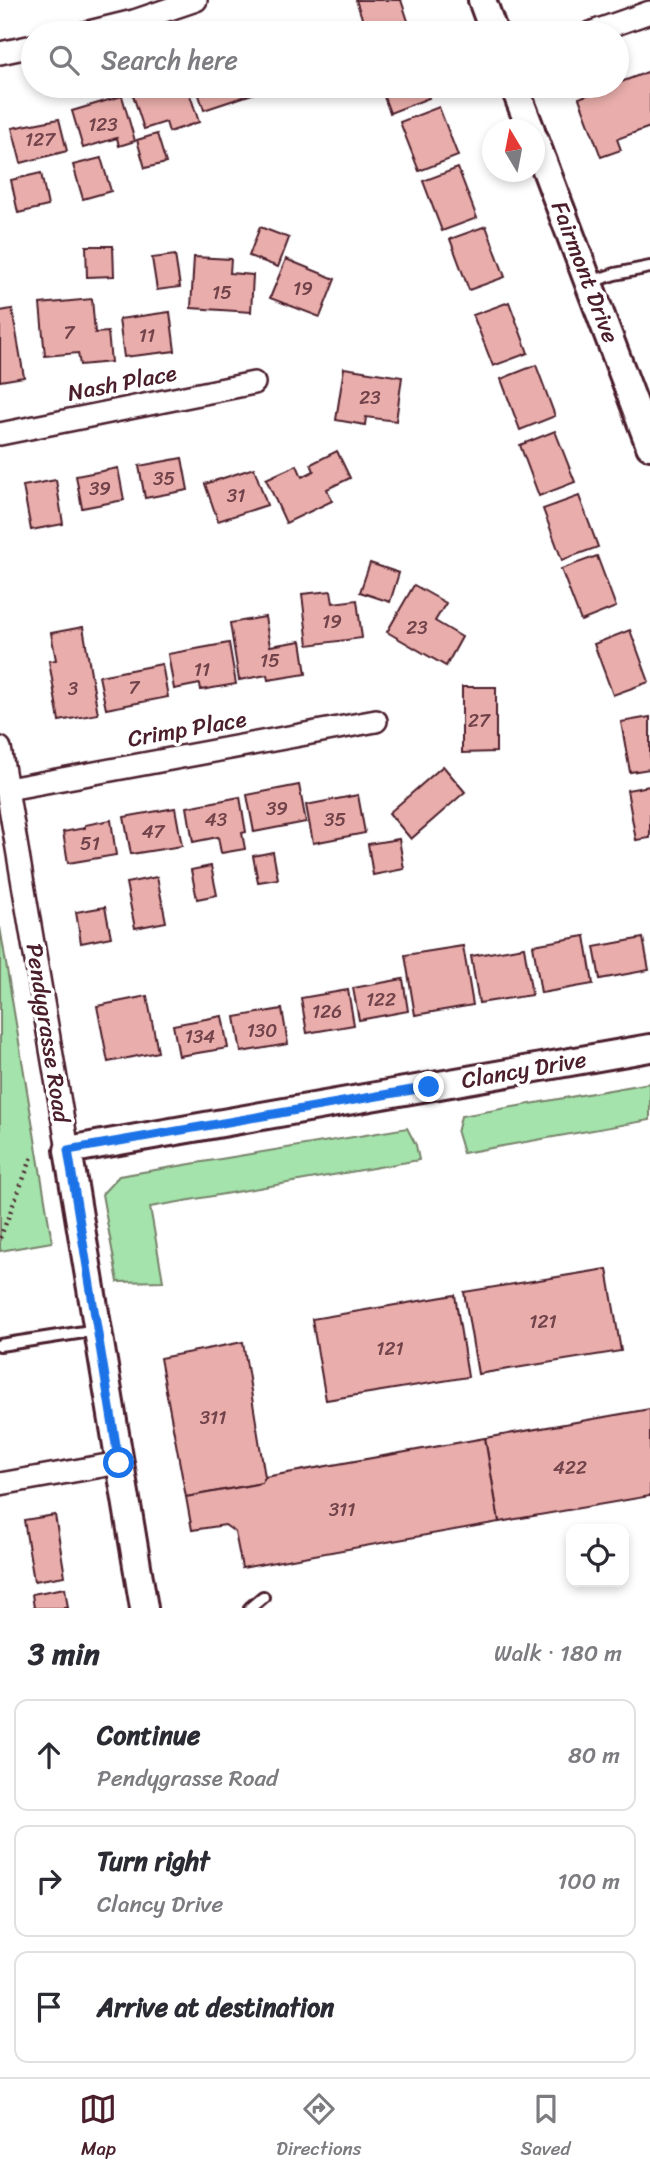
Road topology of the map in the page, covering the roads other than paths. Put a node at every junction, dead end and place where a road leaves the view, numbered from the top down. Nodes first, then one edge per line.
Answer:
1 (196, 0) edge
2 (482, 0) edge
3 (650, 12) edge
4 (134, 21) edge
5 (490, 21) edge
6 (624, 21) edge
7 (21, 49) edge
8 (0, 53) edge
9 (519, 98) edge
10 (527, 119) edge
11 (545, 166) edge
12 (650, 267) edge
13 (590, 282) junction
14 (254, 383) dead end
15 (0, 434) edge
16 (650, 446) edge
17 (376, 721) dead end
18 (0, 748) edge
19 (8, 789) junction
20 (650, 1048) edge
21 (68, 1150) junction
22 (97, 1330) junction
23 (0, 1345) edge
24 (119, 1463) junction
25 (0, 1484) edge
26 (263, 1597) dead end
27 (144, 1608) edge
28 (250, 1608) edge

1 - 4 street
2 - 5 street
3 - 6 street
7 - 8 street
9 - 10 street
11 - 13 street, Fairmont Drive
12 - 13 lane
13 - 16 street, Fairmont Drive
14 - 15 street, Nash Place
17 - 19 street, Crimp Place
18 - 19 street, Pendygrasse Road
19 - 21 street, Pendygrasse Road
20 - 21 street, Clancy Drive
21 - 22 street, Pendygrasse Road
22 - 23 lane
22 - 24 street, Pendygrasse Road
24 - 25 street
24 - 27 street, Pendygrasse Road
26 - 28 lane

